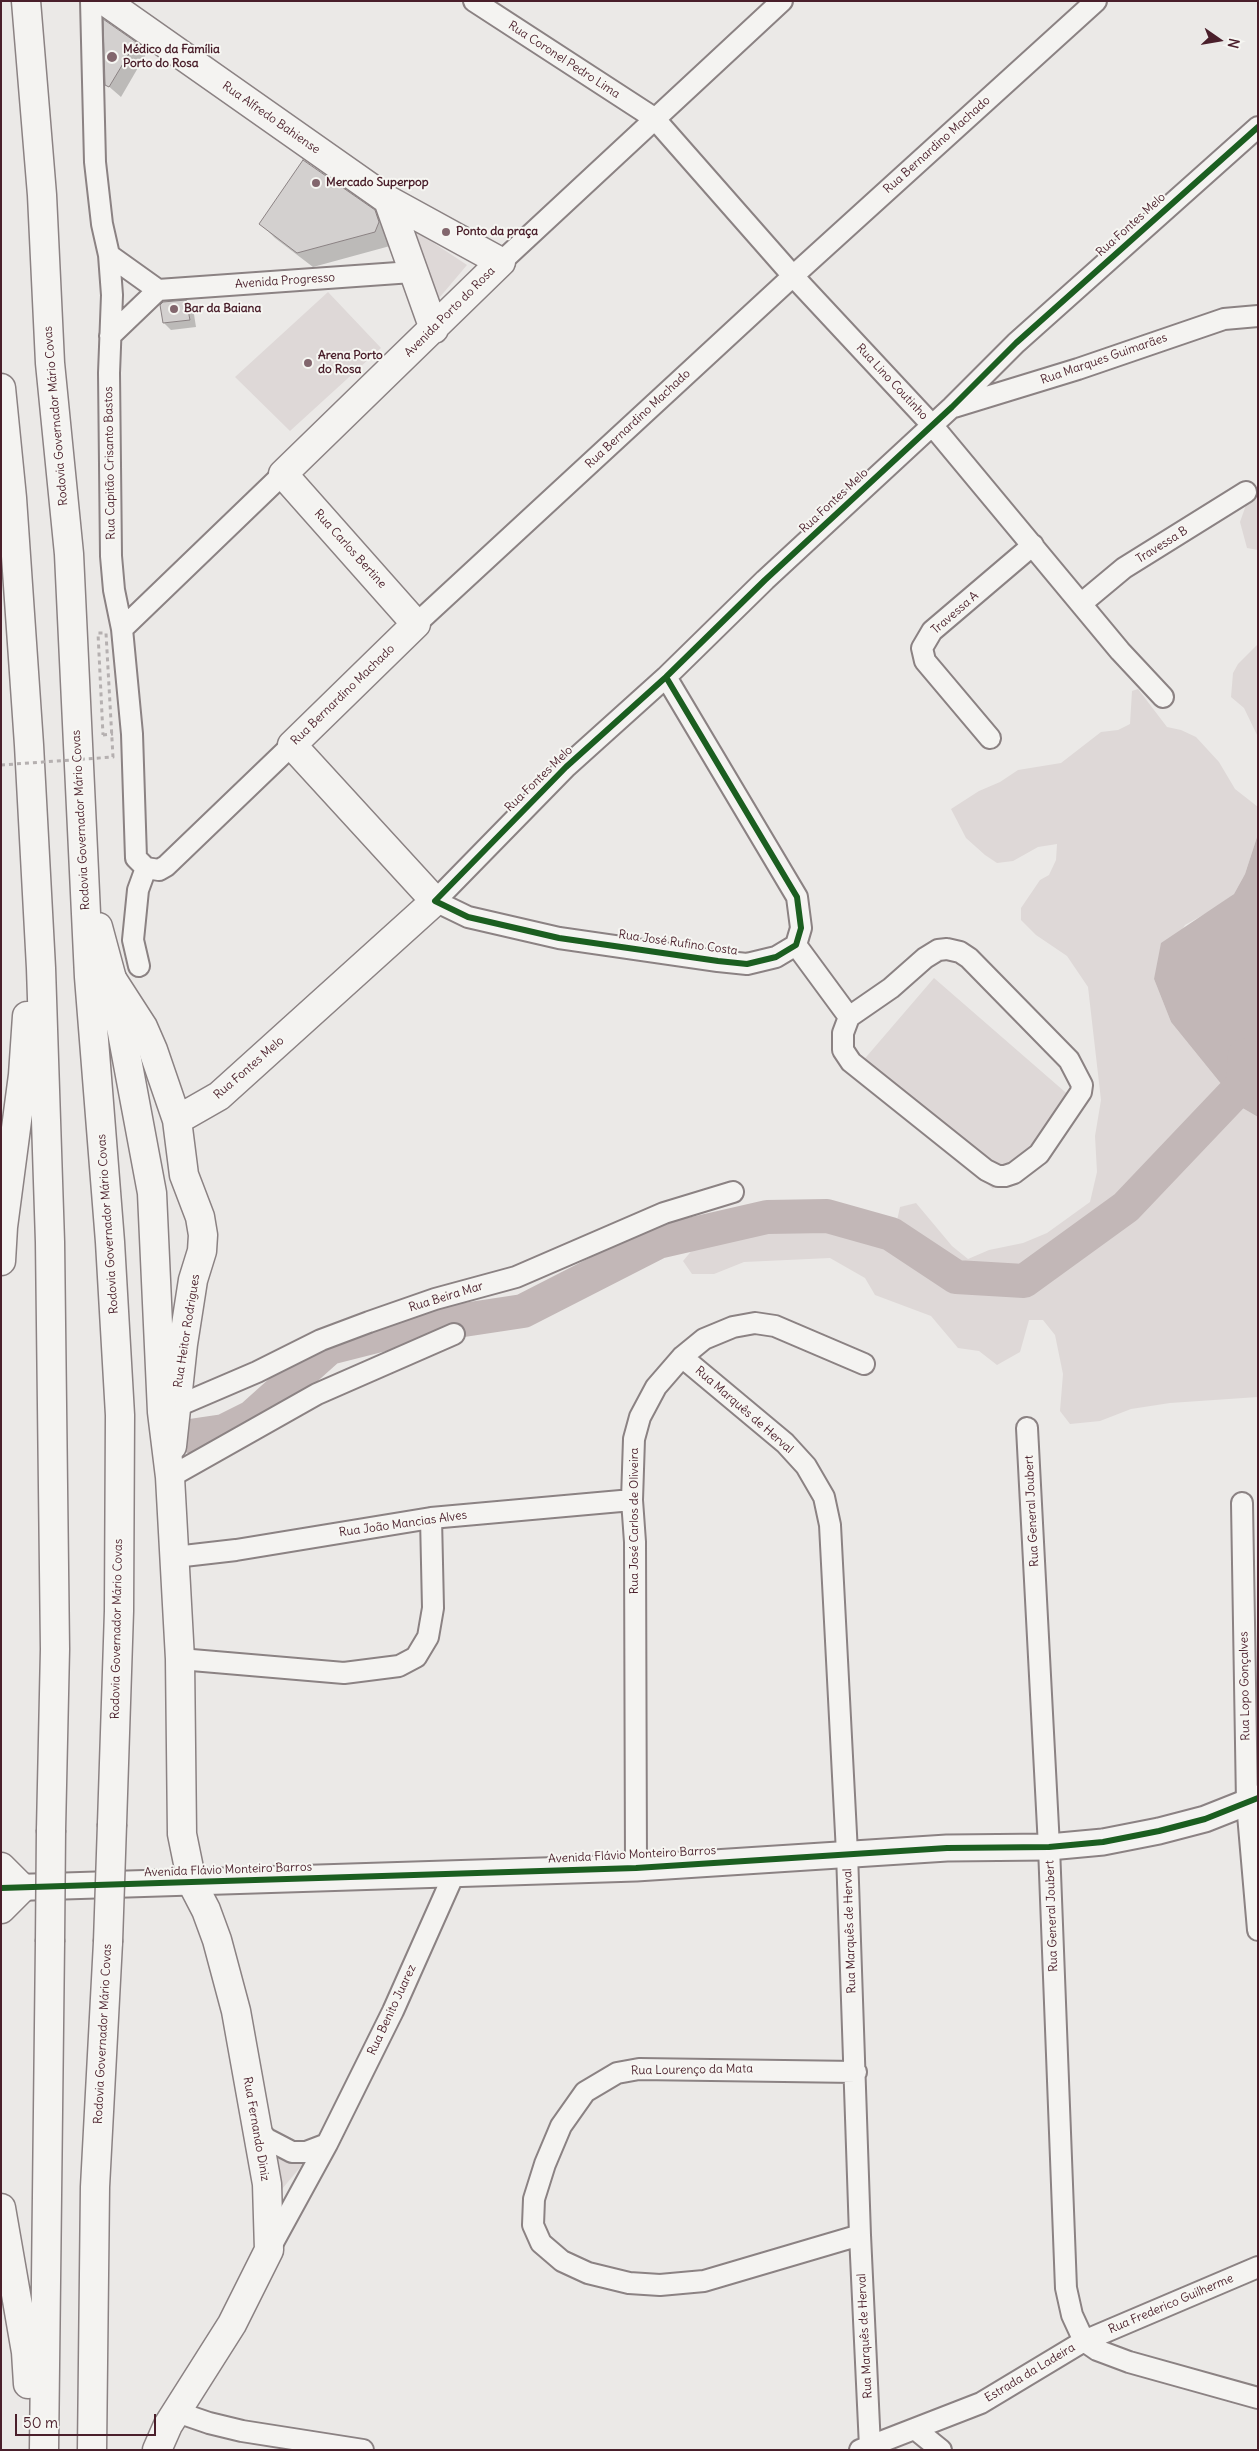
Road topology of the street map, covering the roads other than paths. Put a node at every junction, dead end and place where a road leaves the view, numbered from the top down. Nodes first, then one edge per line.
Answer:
1 (26, 1) edge
2 (91, 1) edge
3 (105, 1) edge
4 (474, 1) edge
5 (782, 1) edge
6 (1096, 1) edge
7 (654, 118) junction
8 (1258, 127) edge
9 (388, 200) junction
10 (109, 255) junction
11 (501, 262) junction
12 (412, 272) junction
13 (793, 276) junction
14 (158, 290) junction
15 (1258, 316) edge
16 (434, 329) junction
17 (110, 336) junction
18 (1, 388) edge
19 (952, 408) junction
20 (932, 425) junction
21 (283, 474) junction
22 (1246, 492) dead end
23 (12, 498) junction
24 (1033, 545) junction
25 (1082, 603) junction
26 (416, 624) junction
27 (122, 629) junction
28 (666, 677) junction
29 (1163, 697) dead end
30 (990, 738) dead end
31 (292, 744) junction
32 (8, 764) edge
33 (146, 868) junction
34 (83, 874) junction
35 (435, 901) junction
36 (796, 945) junction
37 (139, 966) dead end
38 (112, 978) junction
39 (850, 1016) junction
40 (177, 1120) junction
41 (733, 1192) dead end
42 (1, 1261) edge
43 (454, 1334) dead end
44 (682, 1357) junction
45 (864, 1364) dead end
46 (1027, 1428) dead end
47 (169, 1439) junction
48 (632, 1500) junction
49 (1242, 1503) dead end
50 (431, 1518) junction
51 (175, 1557) junction
52 (180, 1659) junction
53 (1253, 1801) edge
54 (1049, 1847) junction
55 (847, 1853) junction
56 (1, 1867) edge
57 (636, 1868) junction
58 (454, 1874) junction
59 (192, 1883) junction
60 (12, 1888) edge
61 (1, 1909) edge
62 (1258, 1930) edge
63 (856, 2072) junction
64 (256, 2128) junction
65 (327, 2144) junction
66 (1, 2208) edge
67 (860, 2236) junction
68 (269, 2250) junction
69 (1258, 2267) edge
70 (1084, 2341) junction
71 (1258, 2398) edge
72 (177, 2412) junction
73 (915, 2429) junction
74 (865, 2448) edge
75 (31, 2450) edge
76 (44, 2450) edge
77 (92, 2450) edge
78 (156, 2450) edge
79 (362, 2450) edge
80 (941, 2450) edge

1 - 34 main road, Rodovia Governador Mário Covas
2 - 10 street, Rua Capitão Crisanto Bastos
3 - 9 main road, Rua Alfredo Bahiense
4 - 7 street, Rua Coronel Pedro Lima
5 - 7 street, Avenida Porto do Rosa
6 - 13 street, Rua Bernardino Machado
7 - 11 street, Avenida Porto do Rosa
7 - 13 street, Rua Lino Coutinho
8 - 19 street, Rua Fontes Melo
9 - 11 main road, Rua Alfredo Bahiense
9 - 12 main road
10 - 14 street
10 - 17 street, Rua Capitão Crisanto Bastos
11 - 16 main road, Avenida Porto do Rosa
12 - 14 street, Avenida Progresso
12 - 16 main road
13 - 20 street, Rua Lino Coutinho
13 - 26 street, Rua Bernardino Machado
14 - 17 street
15 - 19 street, Rua Marques Guimarães
16 - 21 main road, Avenida Porto do Rosa
17 - 27 street, Rua Capitão Crisanto Bastos
18 - 23 main road
19 - 20 street, Rua Fontes Melo
20 - 24 street, Rua Lino Coutinho
20 - 28 street, Rua Fontes Melo
21 - 26 main road, Rua Carlos Bertine
21 - 27 street, Avenida Porto do Rosa
22 - 25 street, Travessa B
23 - 32 main road
23 - 76 main road, bridge
24 - 25 street, Rua Lino Coutinho
24 - 30 street, Travessa A
25 - 29 street, Rua Lino Coutinho
26 - 31 main road, Rua Bernardino Machado
27 - 33 street, Rua Capitão Crisanto Bastos
28 - 35 street, Rua Fontes Melo
28 - 36 street
31 - 33 street, Rua Bernardino Machado
31 - 35 main road, Rua José Rufino Costa
32 - 42 main road
33 - 37 street
34 - 38 main road
34 - 77 main road, Rodovia Governador Mário Covas, bridge
35 - 36 street, Rua José Rufino Costa
35 - 40 main road, Rua Fontes Melo
36 - 39 street
38 - 40 main road, Rua Heitor Rodrigues
38 - 47 main road
39 - 39 street
40 - 47 main road, Rua Heitor Rodrigues
41 - 47 street, Rua Beira Mar
43 - 47 street
44 - 45 street, Rua José Carlos de Oliveira
44 - 48 street, Rua José Carlos de Oliveira
44 - 55 street, Rua Marquês de Herval
46 - 54 street, Rua General Joubert
47 - 51 main road, Rua Fernando Diniz
48 - 50 street, Rua João Mancias Alves
48 - 57 street, Rua José Carlos de Oliveira
49 - 53 street, Rua Lopo Gonçalves
50 - 51 street, Rua João Mancias Alves
50 - 52 street
51 - 52 main road, Rua Fernando Diniz
52 - 59 main road, Rua Fernando Diniz
53 - 54 street, Avenida Flávio Monteiro Barros
53 - 62 street, Rua Lopo Gonçalves
54 - 55 street, Avenida Flávio Monteiro Barros
54 - 70 street, Rua General Joubert
55 - 57 street, Avenida Flávio Monteiro Barros
55 - 63 street, Rua Marquês de Herval
56 - 60 main road
57 - 58 street, Avenida Flávio Monteiro Barros
58 - 59 street, Avenida Flávio Monteiro Barros
58 - 65 street, Rua Benito Juarez
59 - 60 street, Avenida Flávio Monteiro Barros
59 - 64 main road, Rua Fernando Diniz
60 - 61 main road
63 - 67 street, Rua Marquês de Herval
63 - 67 street, Rua Lourenço da Mata
64 - 65 street
64 - 68 main road, Rua Fernando Diniz
65 - 68 street, Rua Benito Juarez
66 - 75 main road
67 - 74 street, Rua Marquês de Herval
68 - 72 main road, Rua Fernando Diniz
69 - 70 street, Rua Frederico Guilherme
70 - 71 street, Estrada da Ladeira
70 - 73 street, Estrada da Ladeira
72 - 78 main road, Rua Fernando Diniz
72 - 79 street
73 - 74 street, Estrada da Ladeira
73 - 80 street

